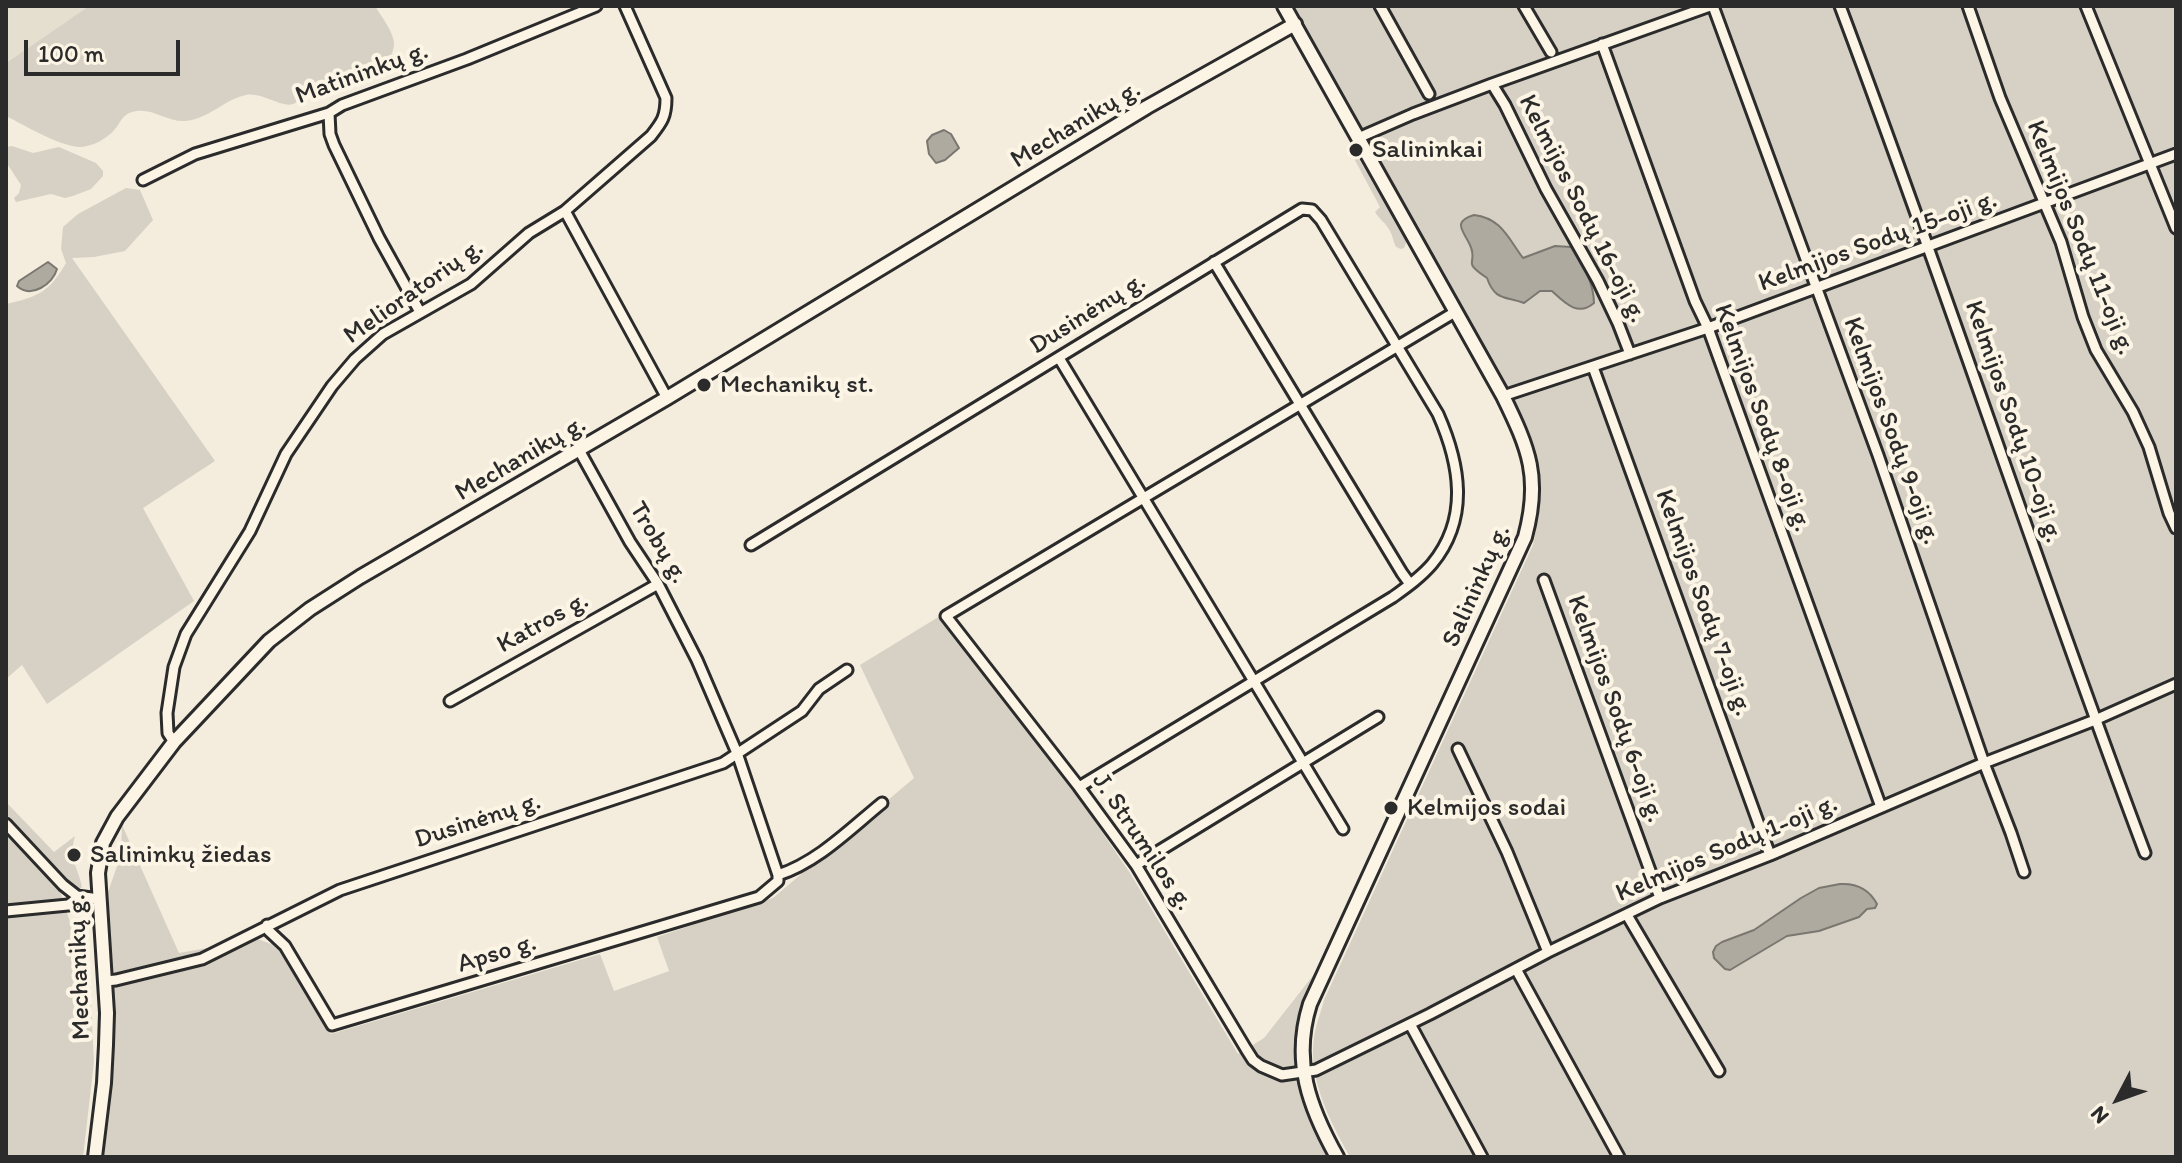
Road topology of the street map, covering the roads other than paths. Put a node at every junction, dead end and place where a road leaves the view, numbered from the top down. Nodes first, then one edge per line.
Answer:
1 (596, 6) edge
2 (625, 6) edge
3 (1284, 6) edge
4 (1380, 6) edge
5 (1524, 6) edge
6 (1711, 6) edge
7 (1840, 6) edge
8 (1968, 6) edge
9 (2086, 6) edge
10 (1295, 24) junction
11 (1602, 44) junction
12 (1551, 52) dead end
13 (1492, 84) junction
14 (1429, 94) dead end
15 (329, 113) junction
16 (1358, 138) junction
17 (2176, 154) edge
18 (2149, 164) junction
19 (143, 180) dead end
20 (2045, 204) junction
21 (565, 211) junction
22 (2176, 228) edge
23 (1928, 247) junction
24 (1214, 262) junction
25 (1817, 287) junction
26 (420, 312) junction
27 (1455, 312) junction
28 (1708, 328) junction
29 (1397, 347) junction
30 (1630, 354) junction
31 (1059, 358) junction
32 (1593, 367) junction
33 (1503, 396) junction
34 (667, 398) junction
35 (1300, 404) junction
36 (579, 450) junction
37 (1143, 498) junction
38 (2176, 528) edge
39 (751, 545) dead end
40 (1544, 580) dead end
41 (658, 584) junction
42 (1410, 584) junction
43 (847, 670) dead end
44 (1253, 682) junction
45 (2176, 684) edge
46 (450, 701) dead end
47 (1378, 717) dead end
48 (2095, 720) junction
49 (174, 742) junction
50 (1458, 749) dead end
51 (737, 753) junction
52 (1303, 763) junction
53 (1984, 763) junction
54 (1079, 787) junction
55 (882, 803) dead end
56 (1881, 807) junction
57 (6, 824) edge
58 (1343, 829) dead end
59 (2145, 853) dead end
60 (1770, 855) junction
61 (1136, 865) junction
62 (2024, 872) dead end
63 (778, 875) junction
64 (77, 896) junction
65 (1660, 898) junction
66 (99, 899) junction
67 (6, 911) edge
68 (1627, 915) junction
69 (267, 925) junction
70 (1548, 952) junction
71 (1516, 969) junction
72 (105, 981) junction
73 (1410, 1024) junction
74 (1719, 1071) dead end
75 (1304, 1073) junction
76 (95, 1157) edge
77 (1337, 1157) edge
78 (1482, 1157) edge
79 (1619, 1157) edge

1 - 15 street, Matininkų g.
2 - 21 street, Melioratorių g.
3 - 10 main road, Salininkų g.
4 - 14 street
5 - 12 street
6 - 11 street
6 - 25 street, Kelmijos Sodų 9-oji g.
7 - 23 street, Kelmijos Sodų 10-oji g.
8 - 20 street, Kelmijos Sodų 11-oji g.
9 - 18 street
10 - 16 main road, Salininkų g.
10 - 34 main road, Mechanikų g.
11 - 13 street
11 - 28 street, Kelmijos Sodų 8-oji g.
13 - 16 street, Kelmijos Sodų 16-oji g.
13 - 30 street, Kelmijos Sodų 16-oji g.
15 - 19 street, Matininkų g.
15 - 26 street
16 - 27 main road, Salininkų g.
17 - 18 street, Kelmijos Sodų 15-oji g.
18 - 20 street, Kelmijos Sodų 15-oji g.
18 - 22 street
20 - 23 street, Kelmijos Sodų 15-oji g.
20 - 38 street, Kelmijos Sodų 11-oji g.
21 - 26 street, Melioratorių g.
21 - 34 street
23 - 25 street, Kelmijos Sodų 15-oji g.
23 - 48 street, Kelmijos Sodų 10-oji g.
24 - 29 street, Dusinėnų g.
24 - 31 street, Dusinėnų g.
24 - 35 street
25 - 28 street, Kelmijos Sodų 15-oji g.
25 - 53 street, Kelmijos Sodų 9-oji g.
26 - 49 street, Melioratorių g.
27 - 29 street
27 - 33 main road, Salininkų g.
28 - 30 street, Kelmijos Sodų 15-oji g.
28 - 56 street, Kelmijos Sodų 8-oji g.
29 - 35 street
29 - 42 street, Dusinėnų g.
30 - 32 street, Kelmijos Sodų 15-oji g.
31 - 37 street
31 - 39 street, Dusinėnų g.
32 - 33 street, Kelmijos Sodų 15-oji g.
32 - 60 street, Kelmijos Sodų 7-oji g.
33 - 75 main road, Salininkų g.
34 - 36 main road, Mechanikų g.
35 - 37 street
35 - 42 street
36 - 41 street, Trobų g.
36 - 49 main road, Mechanikų g.
37 - 44 street
37 - 54 street, J. Strumilos g.
40 - 65 street, Kelmijos Sodų 6-oji g.
41 - 46 street, Katros g.
41 - 51 street, Trobų g.
42 - 44 street, Dusinėnų g.
43 - 51 street, Dusinėnų g.
44 - 52 street
44 - 54 street, Dusinėnų g.
45 - 48 street, Kelmijos Sodų 1-oji g.
47 - 52 street
48 - 53 street, Kelmijos Sodų 1-oji g.
48 - 59 street, Kelmijos Sodų 10-oji g.
49 - 66 main road, Mechanikų g.
50 - 70 street
51 - 63 street
51 - 69 street, Dusinėnų g.
52 - 58 street
52 - 61 street
53 - 56 street, Kelmijos Sodų 1-oji g.
53 - 62 street, Kelmijos Sodų 9-oji g.
54 - 61 street, J. Strumilos g.
55 - 63 street, Apso g.
56 - 60 street, Kelmijos Sodų 1-oji g.
57 - 64 street
60 - 65 street, Kelmijos Sodų 1-oji g.
61 - 75 street, J. Strumilos g.
63 - 69 street, Apso g.
64 - 66 street
64 - 67 street
65 - 68 street, Kelmijos Sodų 1-oji g.
66 - 72 main road, Mechanikų g.
68 - 70 street, Kelmijos Sodų 1-oji g.
68 - 74 street
69 - 72 street, Dusinėnų g.
70 - 71 street, Kelmijos Sodų 1-oji g.
71 - 73 street, Kelmijos Sodų 1-oji g.
71 - 79 street
72 - 76 main road, Mechanikų g.
73 - 75 street, Kelmijos Sodų 1-oji g.
73 - 78 street
75 - 77 main road, Salininkų g.

